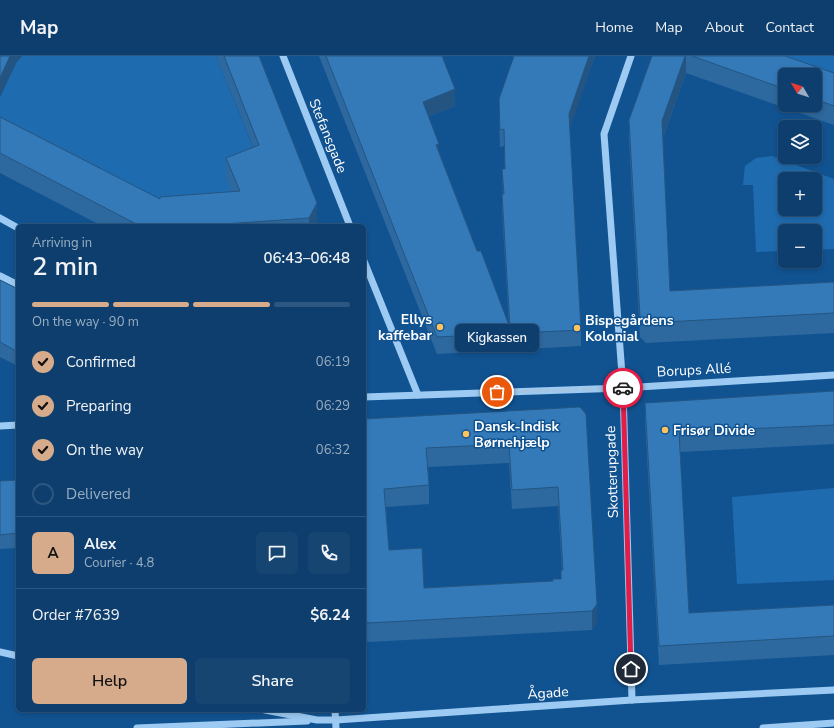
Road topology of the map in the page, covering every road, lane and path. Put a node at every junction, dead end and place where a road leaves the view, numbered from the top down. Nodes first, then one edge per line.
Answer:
1 (283, 56) edge
2 (631, 56) edge
3 (0, 218) edge
4 (349, 224) edge
5 (16, 227) edge
6 (366, 266) edge
7 (0, 276) edge
8 (16, 284) edge
9 (834, 375) edge
10 (623, 388) junction
11 (418, 395) junction
12 (366, 397) edge
13 (16, 425) edge
14 (0, 426) edge
15 (0, 652) edge
16 (16, 656) edge
17 (834, 690) edge
18 (632, 700) junction
19 (275, 712) edge
20 (335, 712) edge
21 (317, 720) junction
22 (336, 720) junction
23 (834, 723) edge
24 (137, 728) edge
25 (336, 728) edge
26 (764, 728) edge

1 - 4 street, Stefansgade
2 - 10 street, Skotterupgade
3 - 5 street
6 - 11 street
7 - 8 street
9 - 10 street, Borups Allé
10 - 11 street, Borups Allé
10 - 18 street, Skotterupgade
11 - 12 street, Borups Allé
13 - 14 street
15 - 16 street
17 - 18 street, Ågade
18 - 22 street, Ågade
19 - 21 street, Ågade
20 - 22 street
21 - 22 street, Ågade
21 - 24 street
22 - 25 street
23 - 26 street

